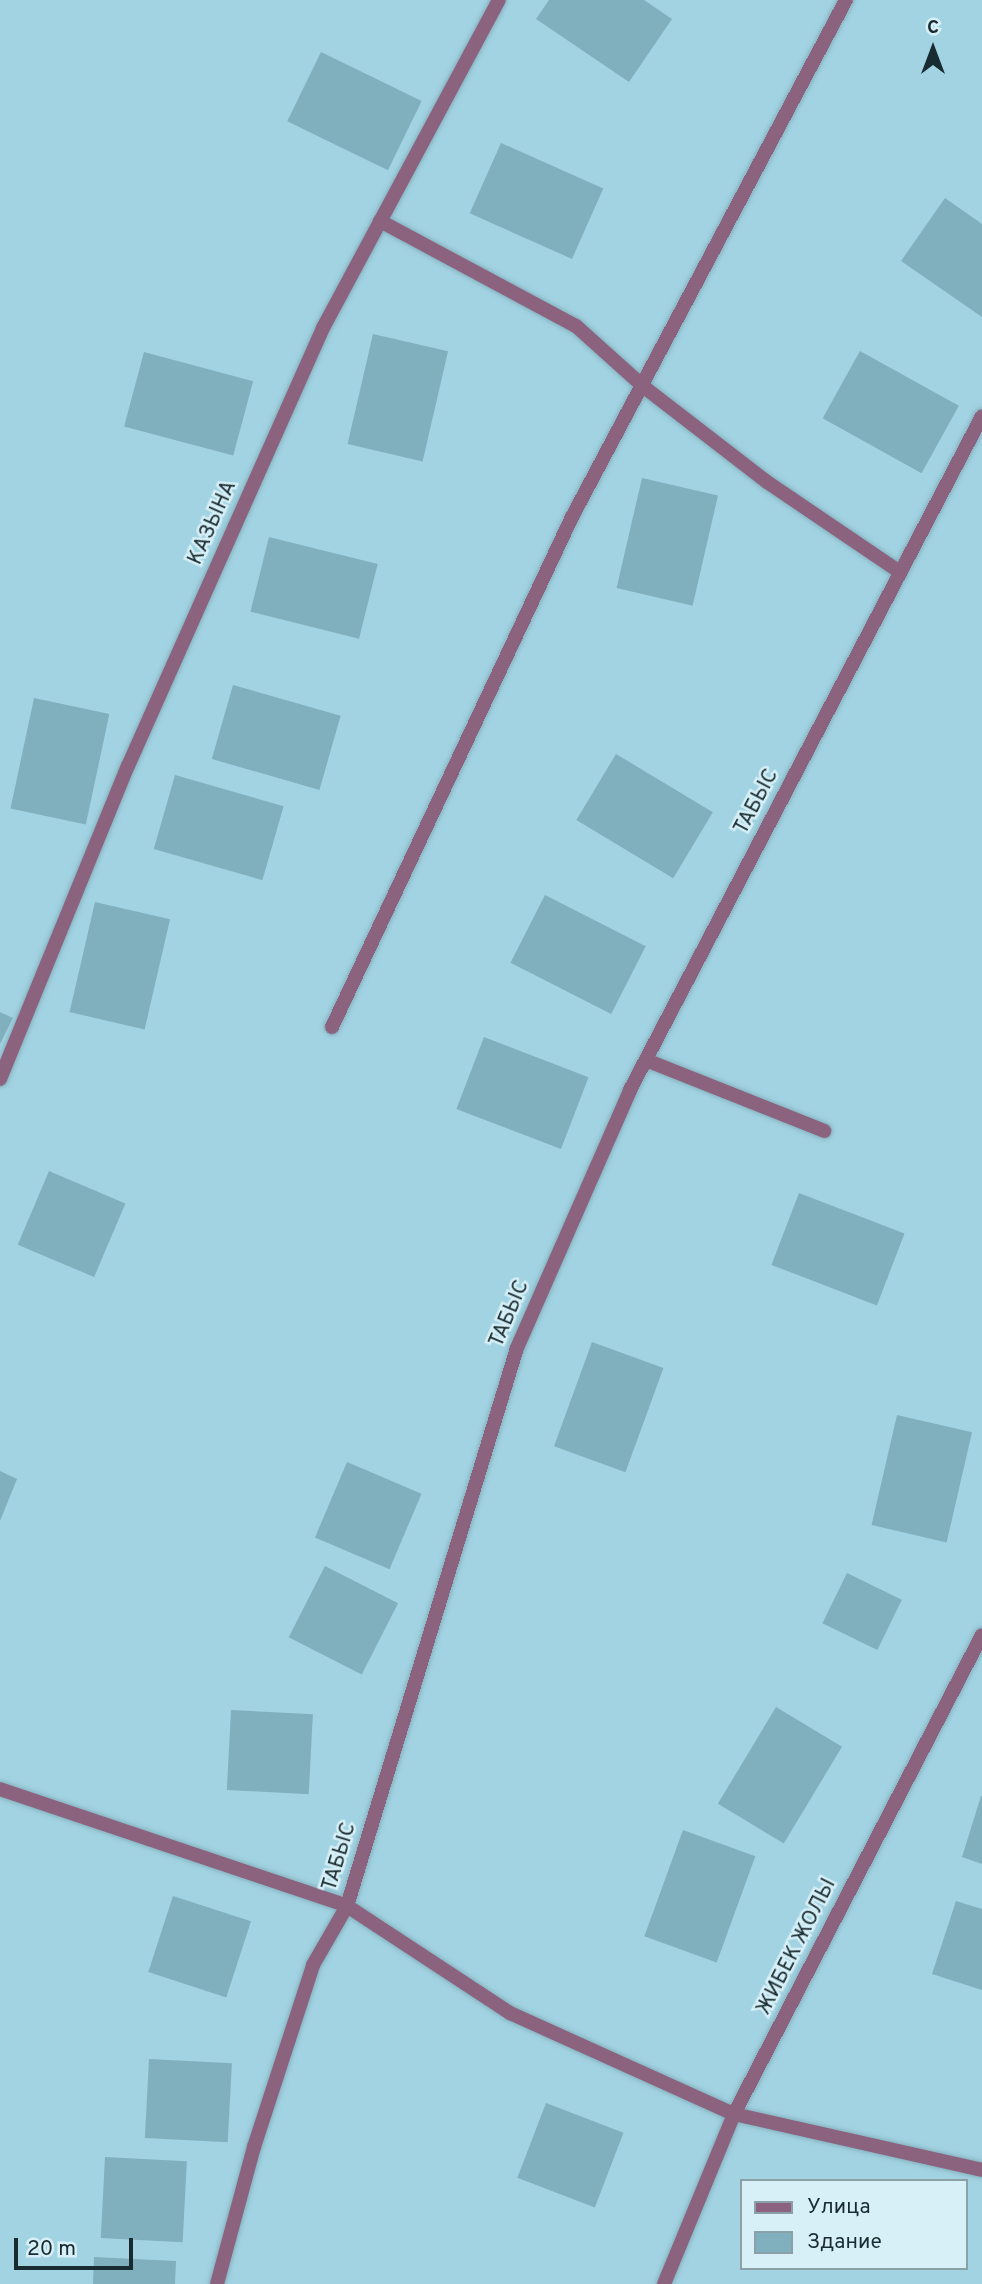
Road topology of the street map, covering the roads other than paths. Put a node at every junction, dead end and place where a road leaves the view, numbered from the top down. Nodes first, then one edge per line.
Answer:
1 (499, 0) edge
2 (846, 0) edge
3 (380, 221) junction
4 (644, 387) junction
5 (982, 416) edge
6 (900, 572) junction
7 (332, 1027) dead end
8 (646, 1060) junction
9 (0, 1079) edge
10 (824, 1131) dead end
11 (982, 1635) edge
12 (0, 1788) edge
13 (347, 1906) junction
14 (734, 2114) junction
15 (982, 2170) edge
16 (217, 2284) edge
17 (664, 2284) edge

1 - 3 street, КАЗЫНА
2 - 4 street
3 - 4 street
3 - 9 street, КАЗЫНА
4 - 6 street
4 - 7 street
5 - 6 street, ТАБЫС
6 - 8 street, ТАБЫС
8 - 10 street
8 - 13 street, ТАБЫС
11 - 14 street, ЖИБЕК ЖОЛЫ
12 - 13 street
13 - 14 street
13 - 16 street, ТАБЫС
14 - 15 street
14 - 17 street, ЖИБЕК ЖОЛЫ

